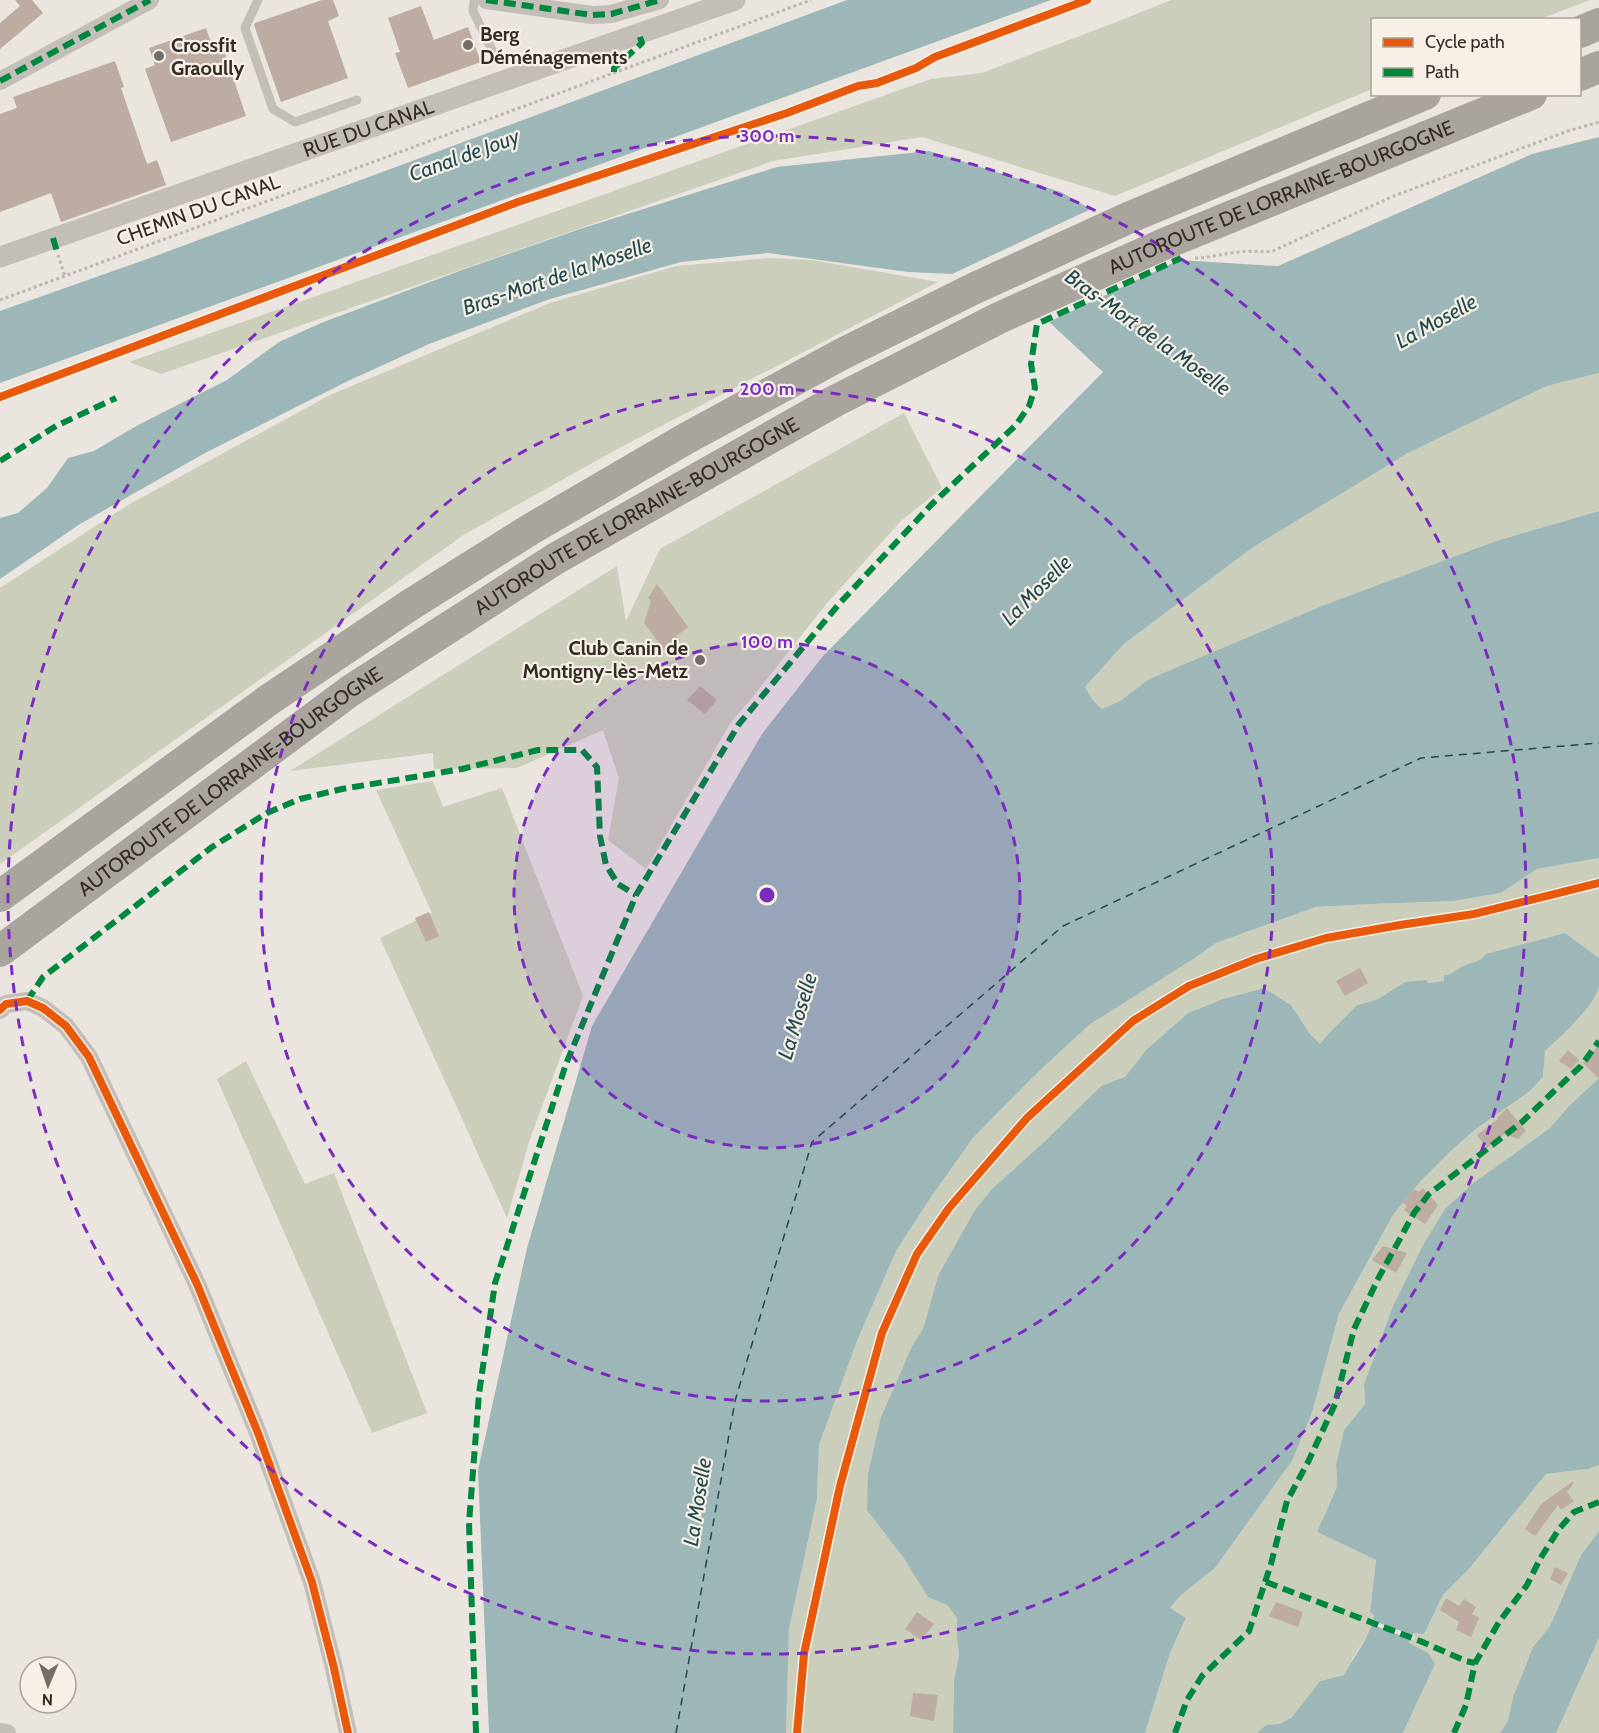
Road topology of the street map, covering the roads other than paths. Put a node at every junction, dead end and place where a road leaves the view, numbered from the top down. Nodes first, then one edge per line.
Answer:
1 (150, 0) edge
2 (258, 0) edge
3 (474, 0) edge
4 (486, 0) edge
5 (660, 0) edge
6 (735, 0) edge
7 (1599, 24) edge
8 (663, 26) junction
9 (1581, 32) edge
10 (492, 50) dead end
11 (1599, 67) edge
12 (1581, 75) edge
13 (0, 81) edge
14 (1420, 96) edge
15 (1526, 96) edge
16 (357, 100) dead end
17 (0, 257) edge
18 (0, 896) edge
19 (0, 951) edge
20 (0, 1010) edge
21 (0, 1732) edge
22 (7, 1733) edge
23 (348, 1733) edge

1 - 13 street
2 - 16 lane
3 - 10 lane
4 - 5 street
5 - 8 street
6 - 8 street, RUE DU CANAL
7 - 9 highway
8 - 17 street, RUE DU CANAL
11 - 12 highway
14 - 18 highway, AUTOROUTE DE LORRAINE-BOURGOGNE
15 - 19 highway, AUTOROUTE DE LORRAINE-BOURGOGNE
20 - 23 street
21 - 22 street

